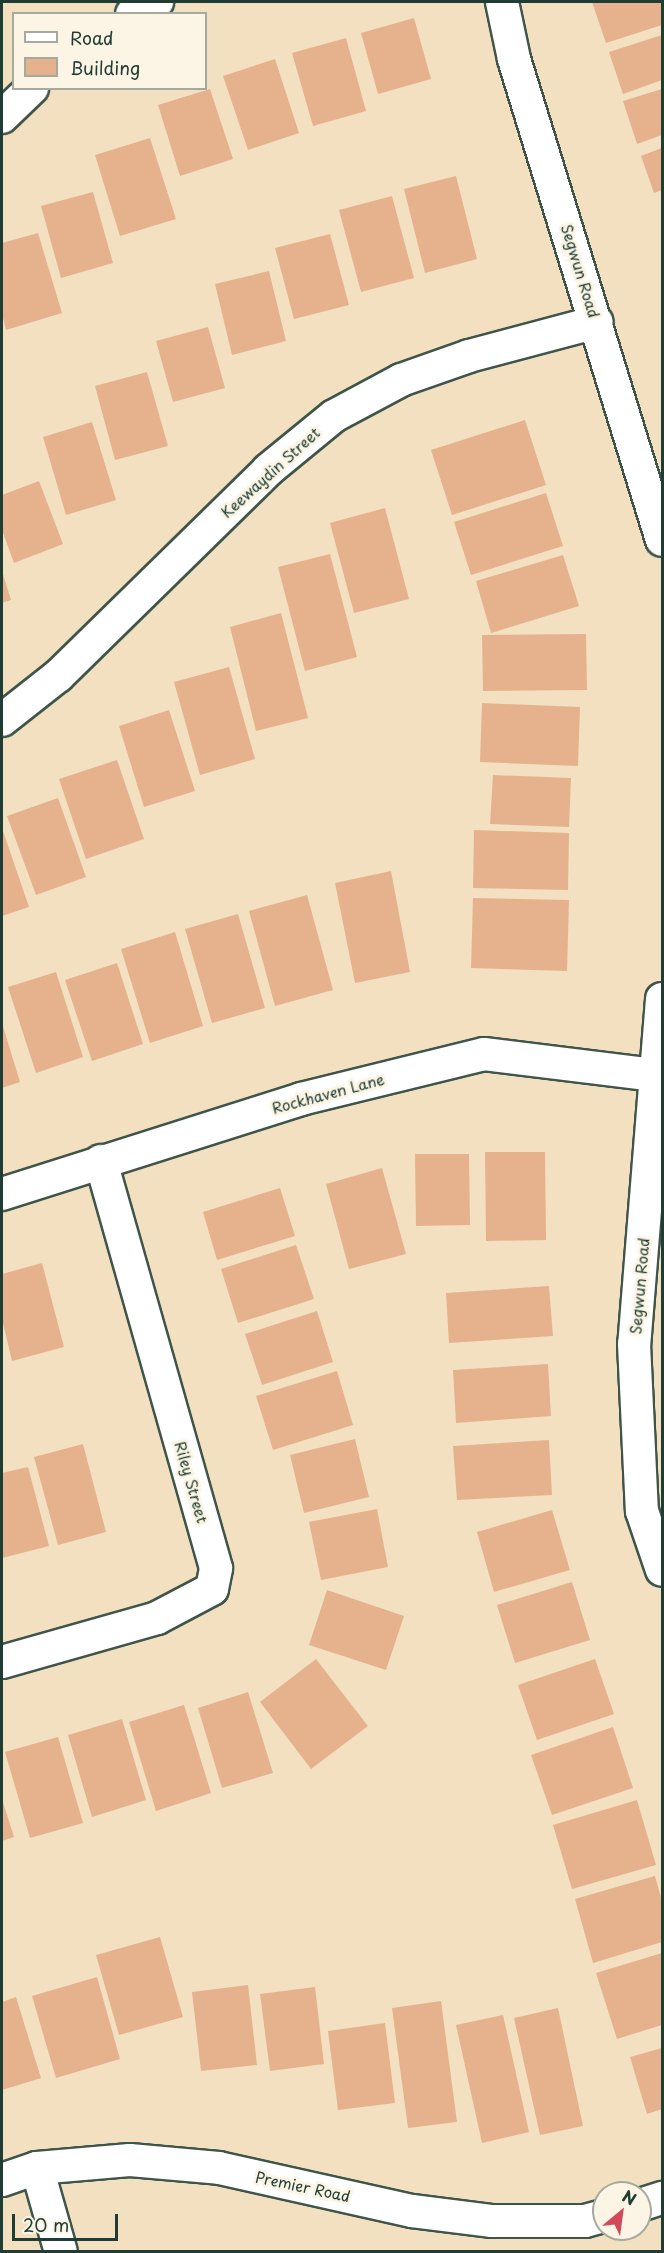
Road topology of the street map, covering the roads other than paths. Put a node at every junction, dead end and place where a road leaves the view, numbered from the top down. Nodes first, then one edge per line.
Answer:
1 (157, 2) edge
2 (502, 2) edge
3 (136, 12) edge
4 (30, 90) edge
5 (2, 117) edge
6 (597, 322) junction
7 (663, 540) edge
8 (2, 720) edge
9 (663, 999) edge
10 (661, 1076) edge
11 (101, 1161) junction
12 (2, 1194) edge
13 (663, 1570) edge
14 (2, 1662) edge
15 (36, 2168) junction
16 (2, 2180) edge
17 (592, 2220) edge
18 (61, 2252) edge

1 - 3 street
2 - 6 street, Segwun Road
4 - 5 street
6 - 7 street, Segwun Road
6 - 8 street, Keewaydin Street
9 - 10 street, Segwun Road
10 - 11 street, Rockhaven Lane
10 - 13 street, Segwun Road
11 - 12 street, Rockhaven Lane
11 - 14 street, Riley Street
15 - 16 street, Premier Road
15 - 17 street, Premier Road
15 - 18 street

